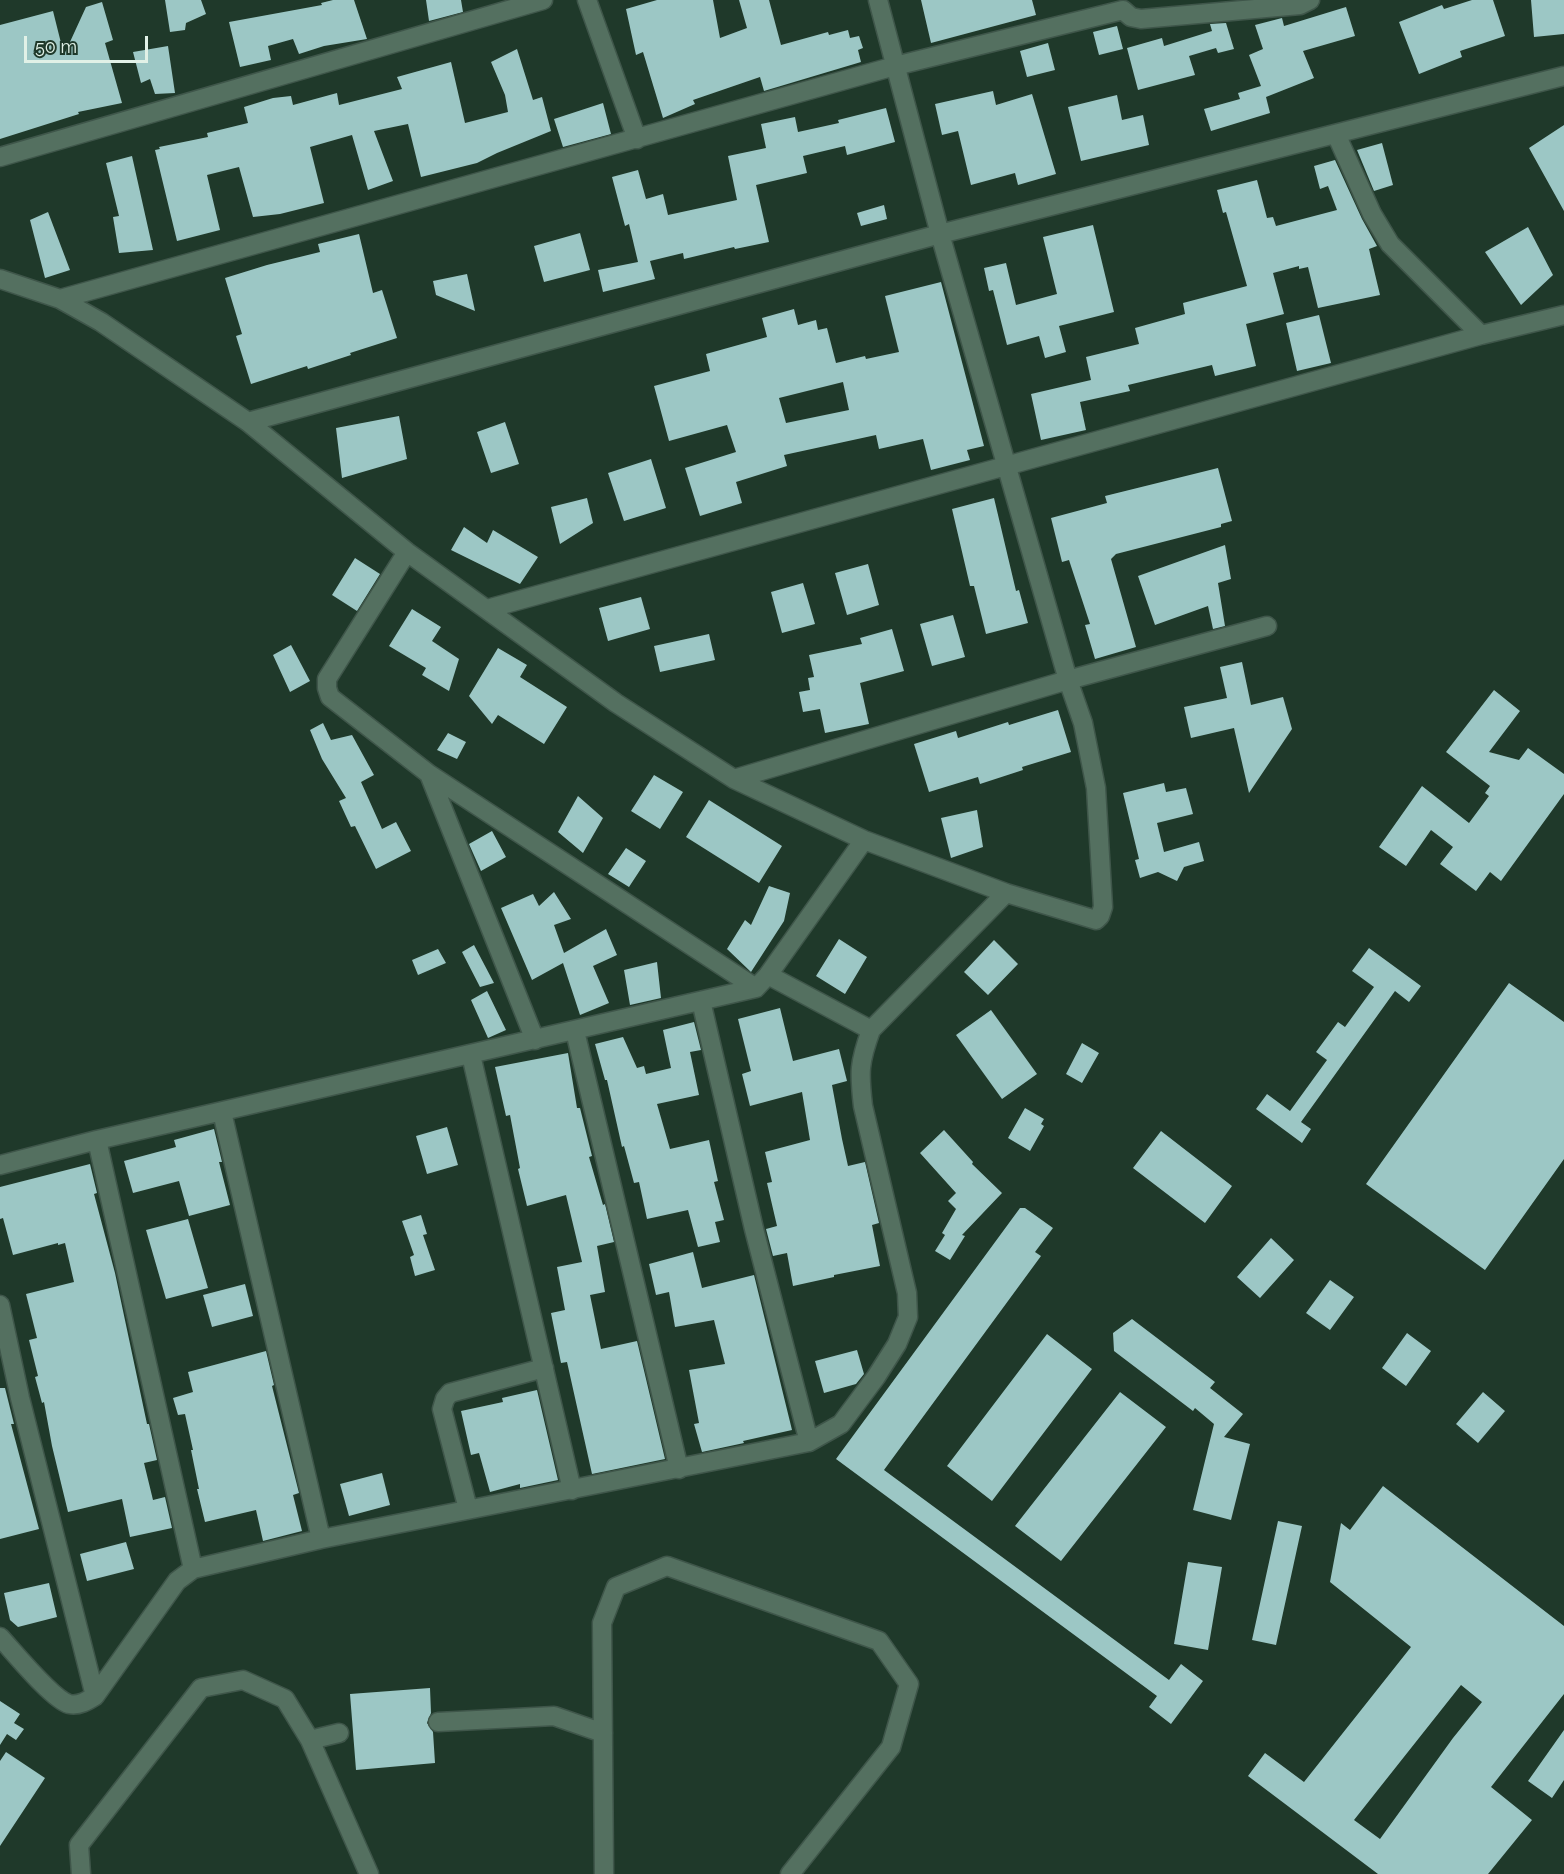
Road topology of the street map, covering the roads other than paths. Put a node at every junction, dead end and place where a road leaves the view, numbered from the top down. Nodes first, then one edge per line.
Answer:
1 (543, 0) edge
2 (587, 0) edge
3 (878, 0) edge
4 (1302, 2) edge
5 (1121, 5) edge
6 (895, 66) junction
7 (1564, 76) edge
8 (1336, 134) junction
9 (637, 139) junction
10 (0, 157) edge
11 (940, 234) junction
12 (0, 279) edge
13 (60, 299) junction
14 (1564, 315) edge
15 (1481, 335) junction
16 (248, 422) junction
17 (1008, 465) junction
18 (407, 552) junction
19 (487, 609) junction
20 (1267, 626) dead end
21 (1068, 680) junction
22 (429, 774) junction
23 (734, 779) junction
24 (864, 840) junction
25 (1006, 893) junction
26 (768, 975) junction
27 (756, 988) junction
28 (701, 1002) junction
29 (871, 1030) junction
30 (575, 1031) junction
31 (536, 1040) junction
32 (471, 1055) junction
33 (222, 1112) junction
34 (97, 1140) junction
35 (0, 1165) edge
36 (0, 1305) edge
37 (544, 1368) junction
38 (809, 1442) junction
39 (679, 1468) junction
40 (572, 1490) junction
41 (468, 1509) junction
42 (321, 1539) junction
43 (193, 1569) junction
44 (1, 1640) edge
45 (95, 1696) junction
46 (438, 1722) dead end
47 (339, 1733) dead end
48 (603, 1733) junction
49 (310, 1740) junction
50 (81, 1874) edge
51 (369, 1874) edge
52 (604, 1874) edge
53 (790, 1874) edge

1 - 10 street
2 - 9 street
3 - 6 street
4 - 5 street
5 - 6 street
6 - 9 street
6 - 11 street
7 - 8 street
8 - 11 street
8 - 15 street
9 - 13 street
11 - 16 street
11 - 17 street
12 - 13 street
13 - 16 street
14 - 15 street
15 - 17 street
16 - 18 street
17 - 19 street
17 - 21 street
18 - 19 street
18 - 22 street
19 - 23 street
20 - 21 street
21 - 23 street
21 - 25 street
22 - 27 street
22 - 31 street
23 - 24 street
24 - 25 street
24 - 26 street
25 - 29 street
26 - 27 street
26 - 29 street
27 - 28 street
28 - 30 street
28 - 38 street
29 - 38 street
30 - 31 street
30 - 39 street
31 - 32 street
32 - 33 street
32 - 37 street
33 - 34 street
33 - 42 street
34 - 35 street
34 - 43 street
36 - 45 street
37 - 40 street
37 - 41 street
38 - 39 street
39 - 40 street
40 - 41 street
41 - 42 street
42 - 43 street
43 - 45 street
44 - 45 street
46 - 48 street
47 - 49 street
48 - 52 street
48 - 53 street
49 - 50 street
49 - 51 street

